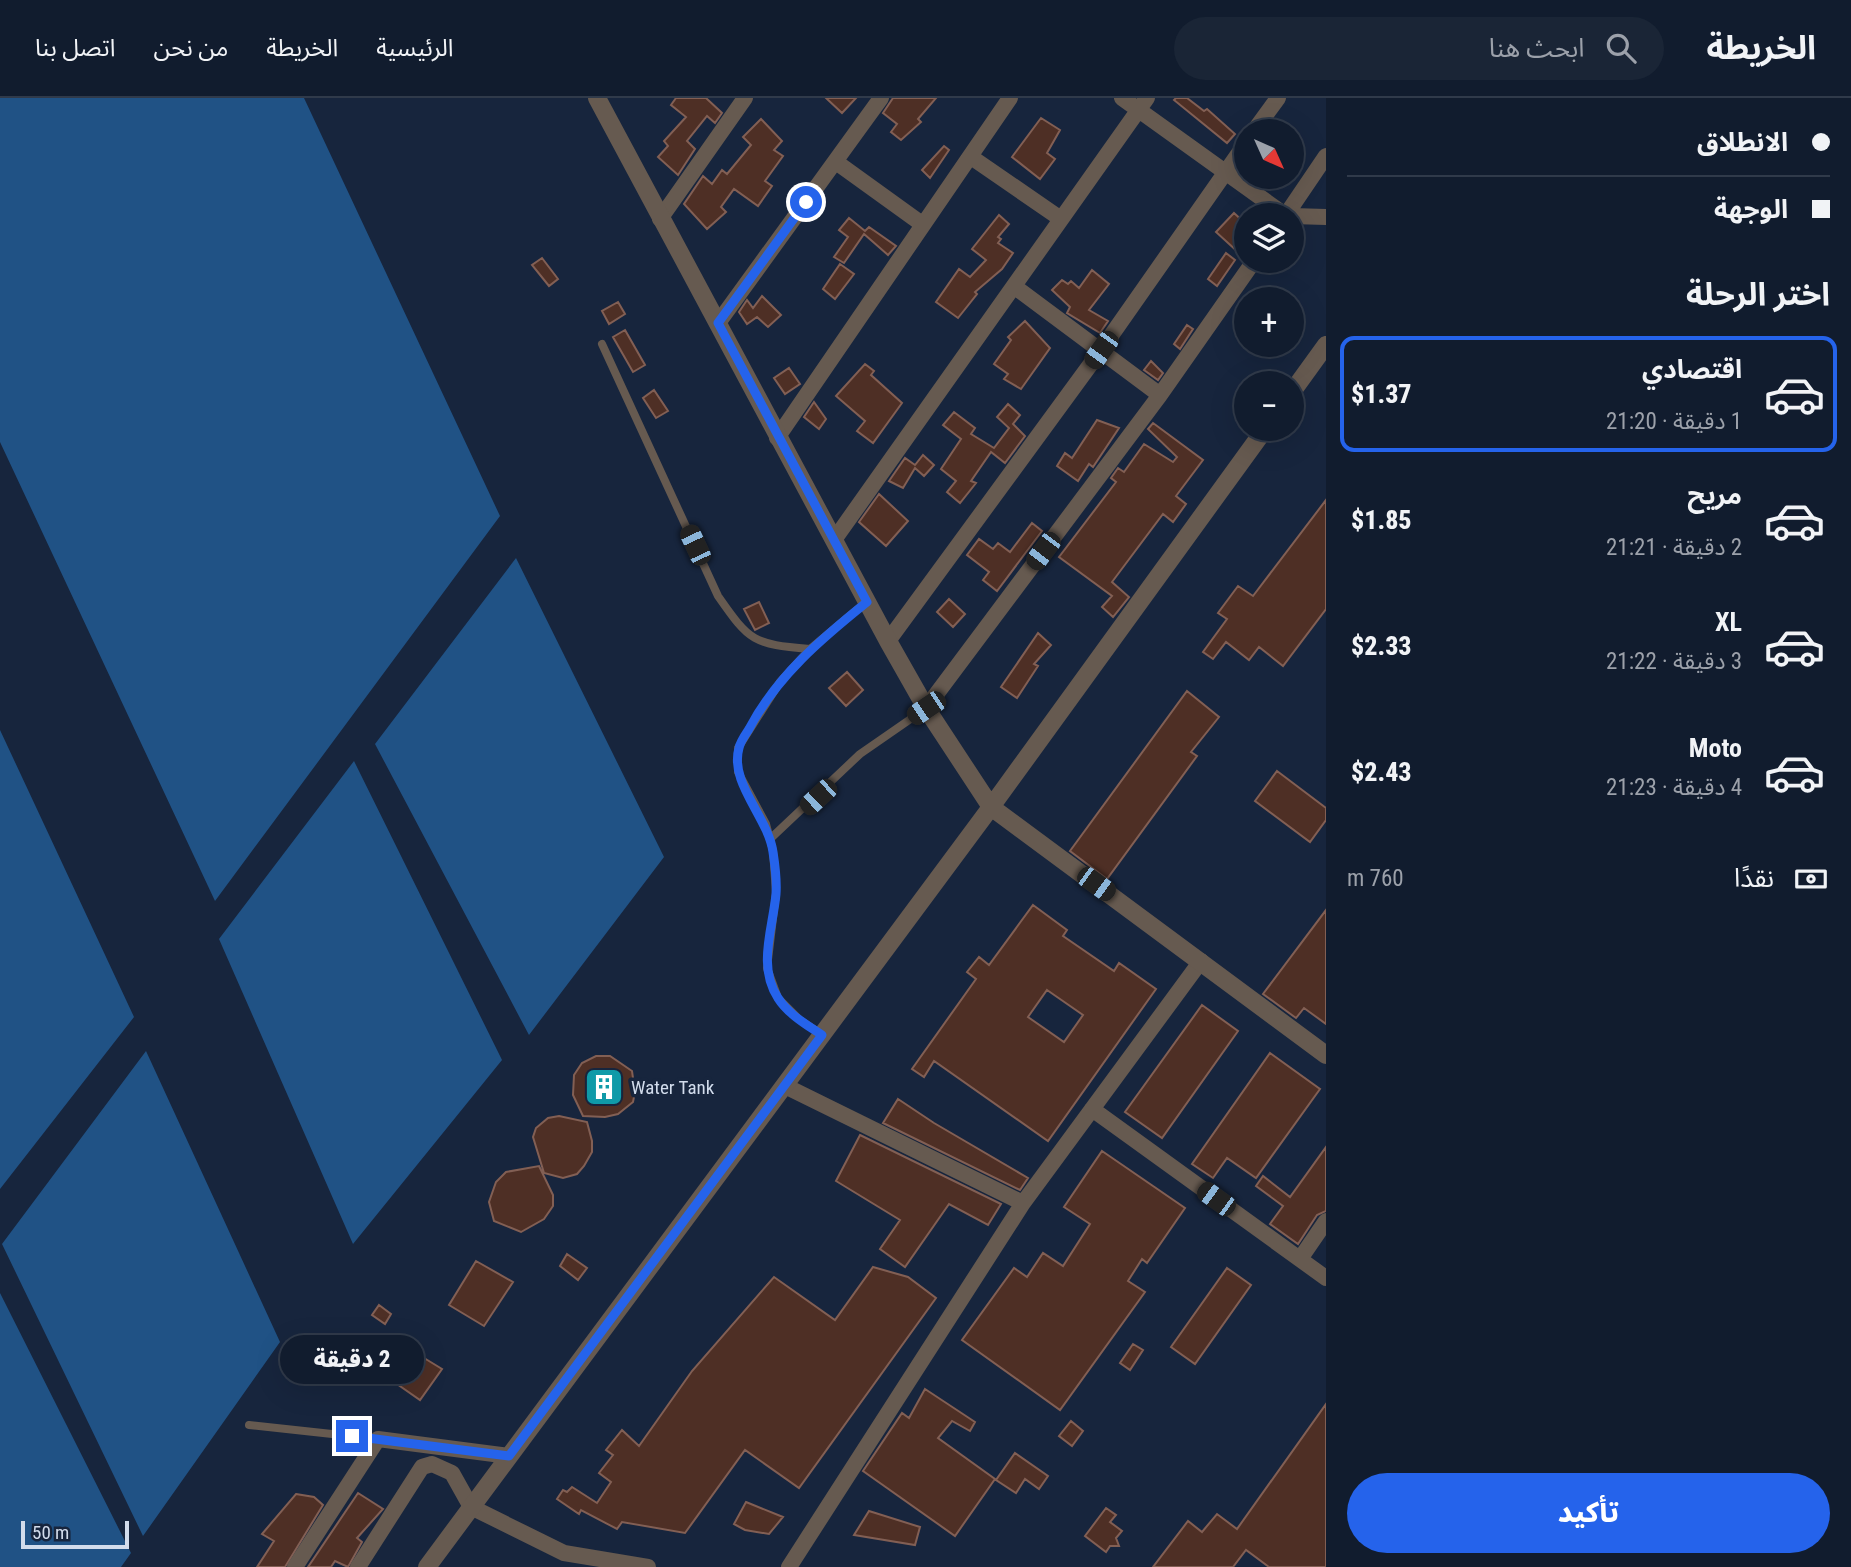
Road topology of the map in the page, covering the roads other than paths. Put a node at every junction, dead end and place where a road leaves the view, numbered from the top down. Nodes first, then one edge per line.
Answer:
1 (597, 98) edge
2 (744, 98) edge
3 (881, 98) edge
4 (1010, 98) edge
5 (1122, 98) edge
6 (1278, 98) edge
7 (1143, 104) edge
8 (1263, 119) edge
9 (1326, 156) edge
10 (971, 157) junction
11 (1234, 160) edge
12 (836, 162) junction
13 (1225, 172) junction
14 (1268, 203) edge
15 (1293, 203) edge
16 (1304, 216) edge
17 (1326, 217) edge
18 (660, 219) junction
19 (1061, 219) junction
20 (922, 224) junction
21 (1246, 273) edge
22 (1015, 287) junction
23 (718, 323) junction
24 (602, 344) dead end
25 (1326, 345) edge
26 (1101, 350) junction
27 (1304, 375) edge
28 (1160, 395) junction
29 (777, 438) junction
30 (1256, 441) edge
31 (834, 540) junction
32 (867, 602) junction
33 (888, 641) junction
34 (810, 649) junction
35 (926, 708) junction
36 (991, 807) junction
37 (770, 839) junction
38 (1201, 961) junction
39 (822, 1035) junction
40 (1326, 1055) edge
41 (785, 1086) junction
42 (1092, 1109) junction
43 (1023, 1203) junction
44 (1326, 1221) edge
45 (1300, 1259) junction
46 (1326, 1278) edge
47 (249, 1425) dead end
48 (378, 1439) junction
49 (509, 1456) junction
50 (471, 1507) junction
51 (295, 1567) edge
52 (358, 1567) edge
53 (427, 1567) edge
54 (648, 1567) edge
55 (789, 1567) edge

1 - 18 street
2 - 18 street
3 - 12 street
4 - 10 street
5 - 7 street
6 - 8 street
7 - 13 street
7 - 19 street
9 - 15 street
10 - 19 street
10 - 20 street
11 - 13 street
12 - 20 street
12 - 23 street
13 - 14 street
13 - 26 street
16 - 17 street
18 - 23 street
19 - 22 street
20 - 29 street
21 - 28 street
22 - 26 street
22 - 31 street
23 - 29 street
24 - 34 lane
25 - 27 street
26 - 28 street
26 - 33 street
28 - 35 street
29 - 31 street
30 - 36 street
31 - 32 street
32 - 33 street
32 - 34 lane
33 - 35 street
34 - 37 lane
35 - 36 street
35 - 37 lane
36 - 38 street
36 - 39 street
37 - 39 lane
38 - 40 street
38 - 42 street
39 - 41 street
41 - 43 street
41 - 49 street
42 - 43 street
42 - 45 street
43 - 55 street
44 - 45 street
45 - 46 street
47 - 48 lane
48 - 49 street
48 - 51 street
49 - 50 street
50 - 52 street
50 - 53 street
50 - 54 street

